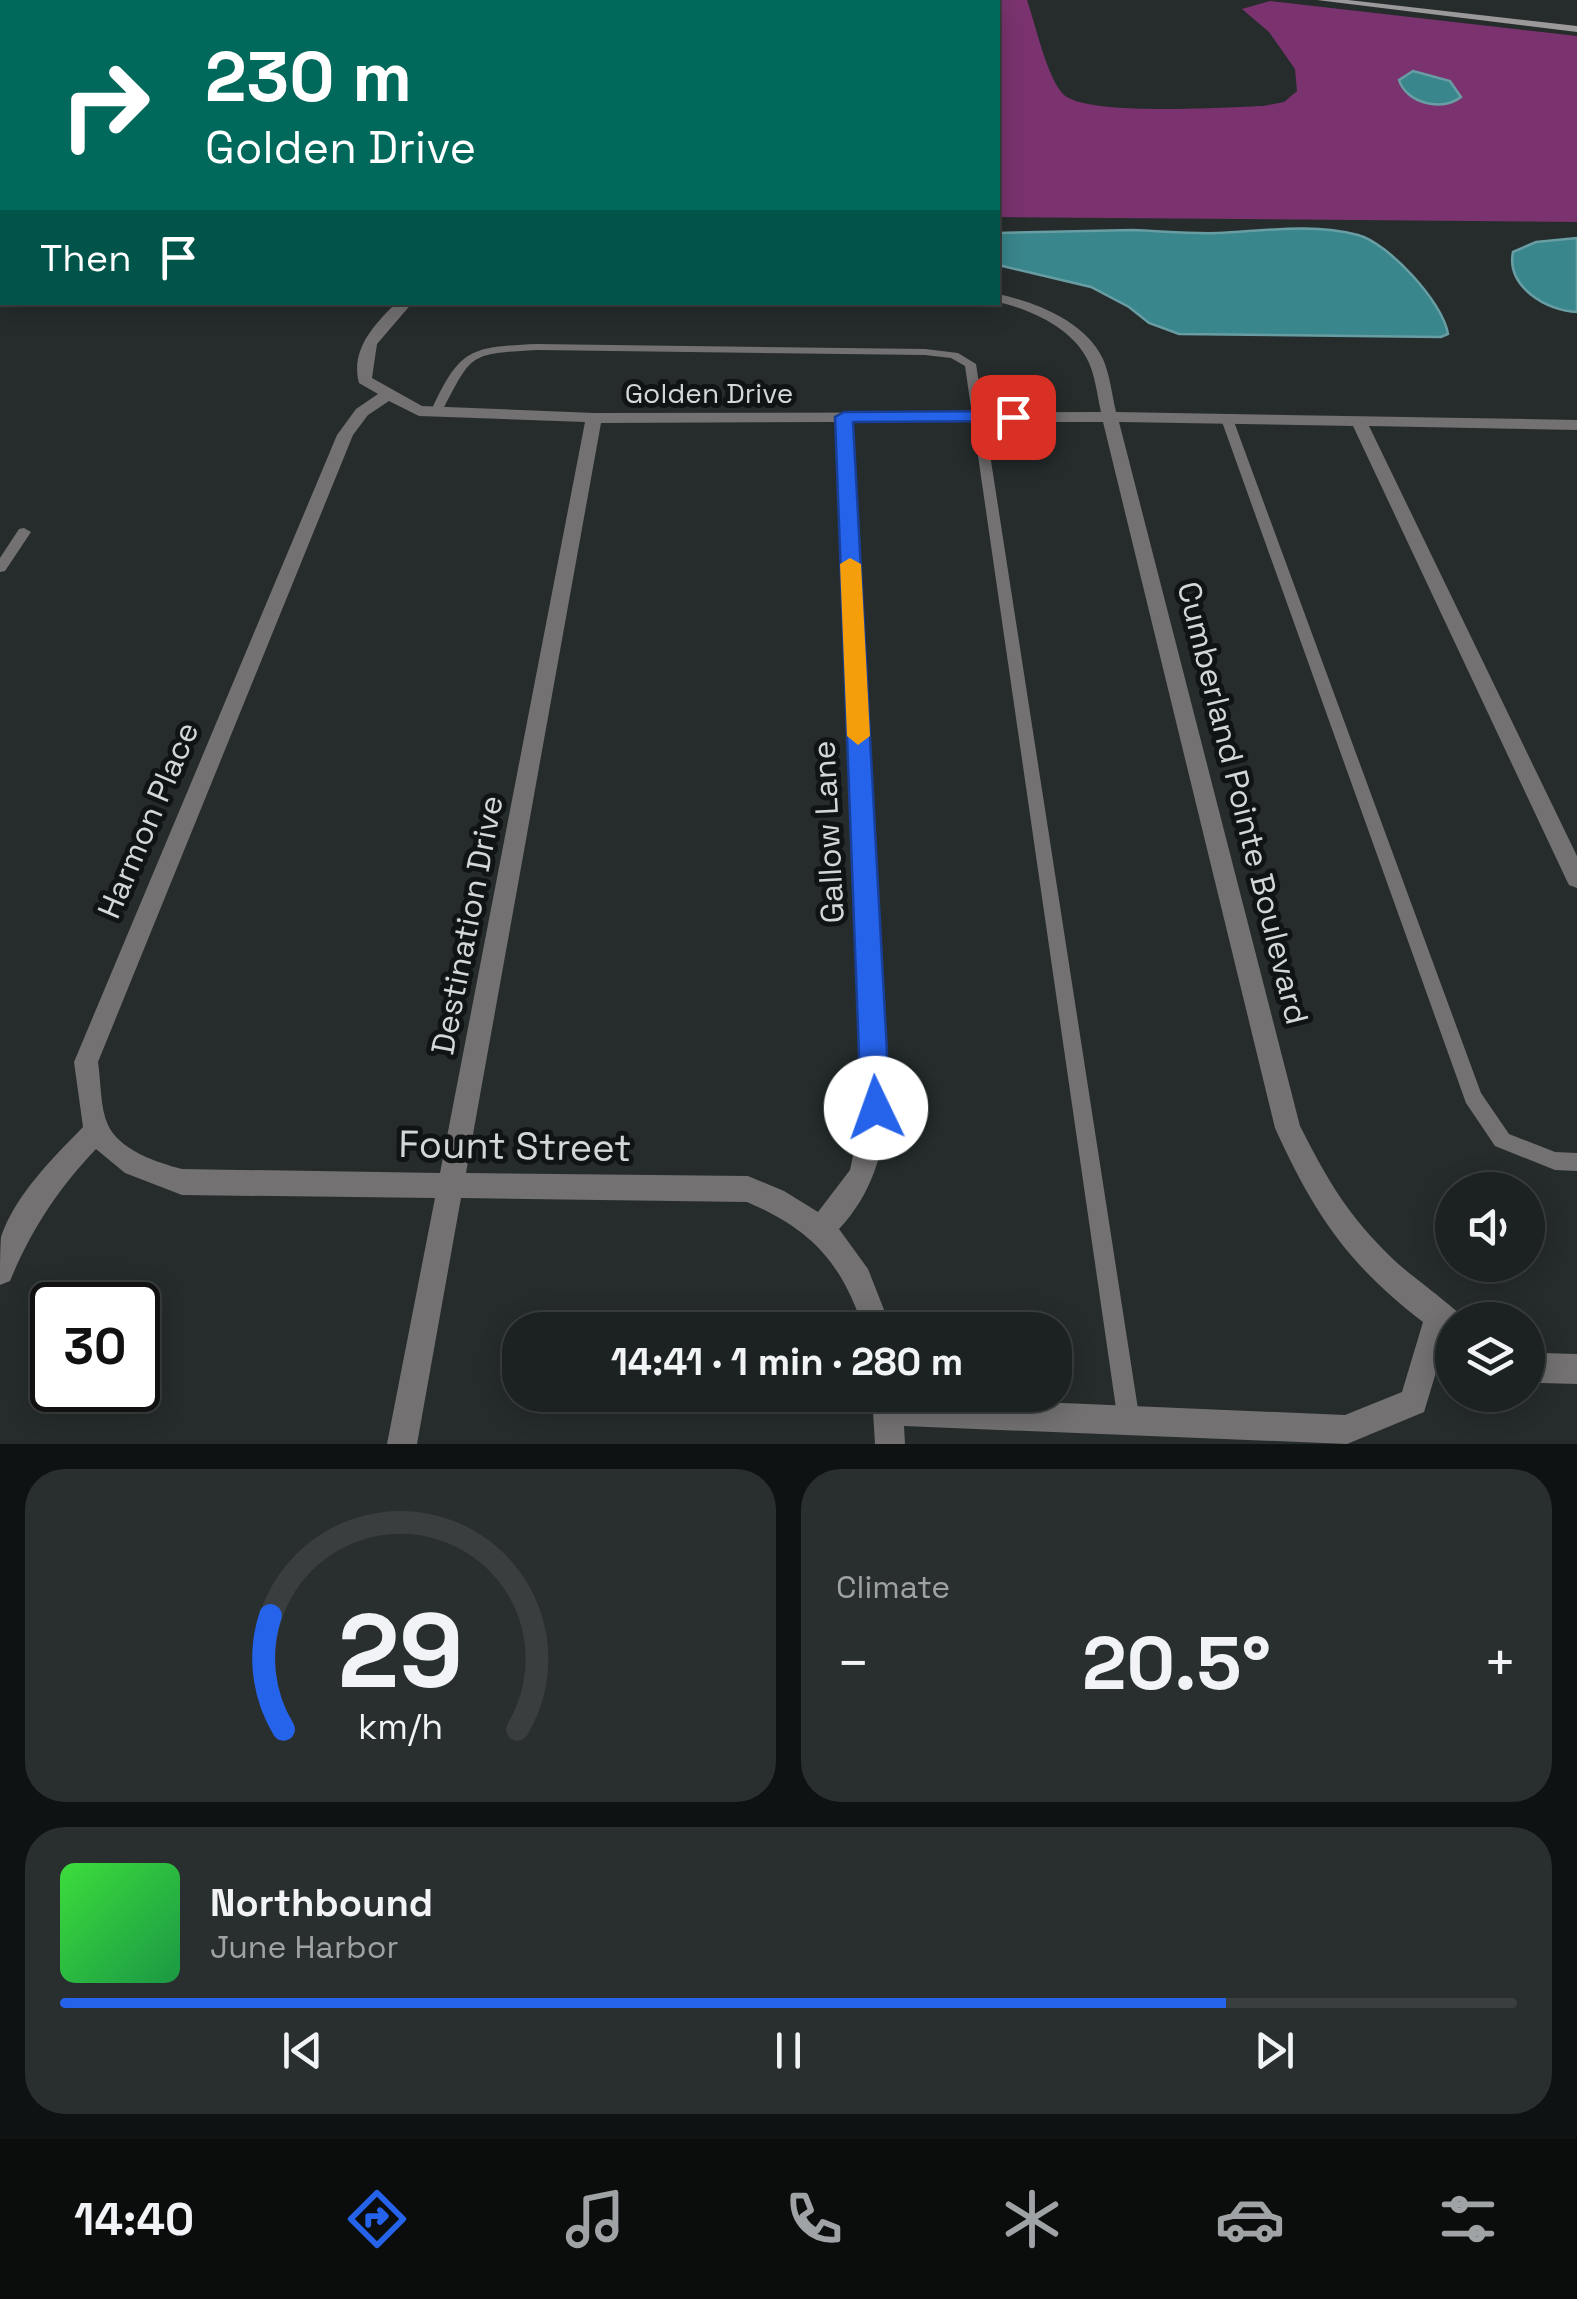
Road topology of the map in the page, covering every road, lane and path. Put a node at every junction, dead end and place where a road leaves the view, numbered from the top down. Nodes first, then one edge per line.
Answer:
1 (1322, 0) edge
2 (1577, 29) edge
3 (1000, 299) edge
4 (403, 305) edge
5 (386, 396) junction
6 (437, 412) junction
7 (844, 417) junction
8 (980, 417) junction
9 (1110, 417) junction
10 (594, 418) junction
11 (1226, 419) junction
12 (1359, 422) junction
13 (1577, 425) edge
14 (24, 532) dead end
15 (0, 568) edge
16 (1577, 879) edge
17 (96, 1130) junction
18 (1577, 1162) edge
19 (451, 1185) junction
20 (821, 1228) junction
21 (0, 1271) edge
22 (873, 1312) edge
23 (1435, 1312) edge
24 (1435, 1347) edge
25 (1545, 1368) edge
26 (1577, 1369) edge
27 (888, 1412) edge
28 (1003, 1412) edge
29 (1130, 1422) junction
30 (402, 1444) edge
31 (890, 1444) edge

1 - 2 main road
3 - 9 street, Cumberland Pointe Boulevard
4 - 5 street
5 - 6 street, Golden Drive
5 - 17 street, Harmon Place
6 - 8 lane
6 - 10 street, Golden Drive
7 - 8 street, Golden Drive
7 - 10 street, Golden Drive
7 - 20 street, Gallow Lane
8 - 9 street, Golden Drive
8 - 29 lane
9 - 11 street, Golden Drive
9 - 23 street, Cumberland Pointe Boulevard
10 - 19 street, Destination Drive
11 - 12 street, Golden Drive
11 - 18 lane
12 - 13 street, Golden Drive
12 - 16 street
14 - 15 lane
17 - 19 street, Fount Street
17 - 21 street
19 - 20 street, Fount Street
19 - 30 street, Destination Drive
20 - 22 street, Fount Street
24 - 29 street
25 - 26 street
27 - 31 street
28 - 29 street

